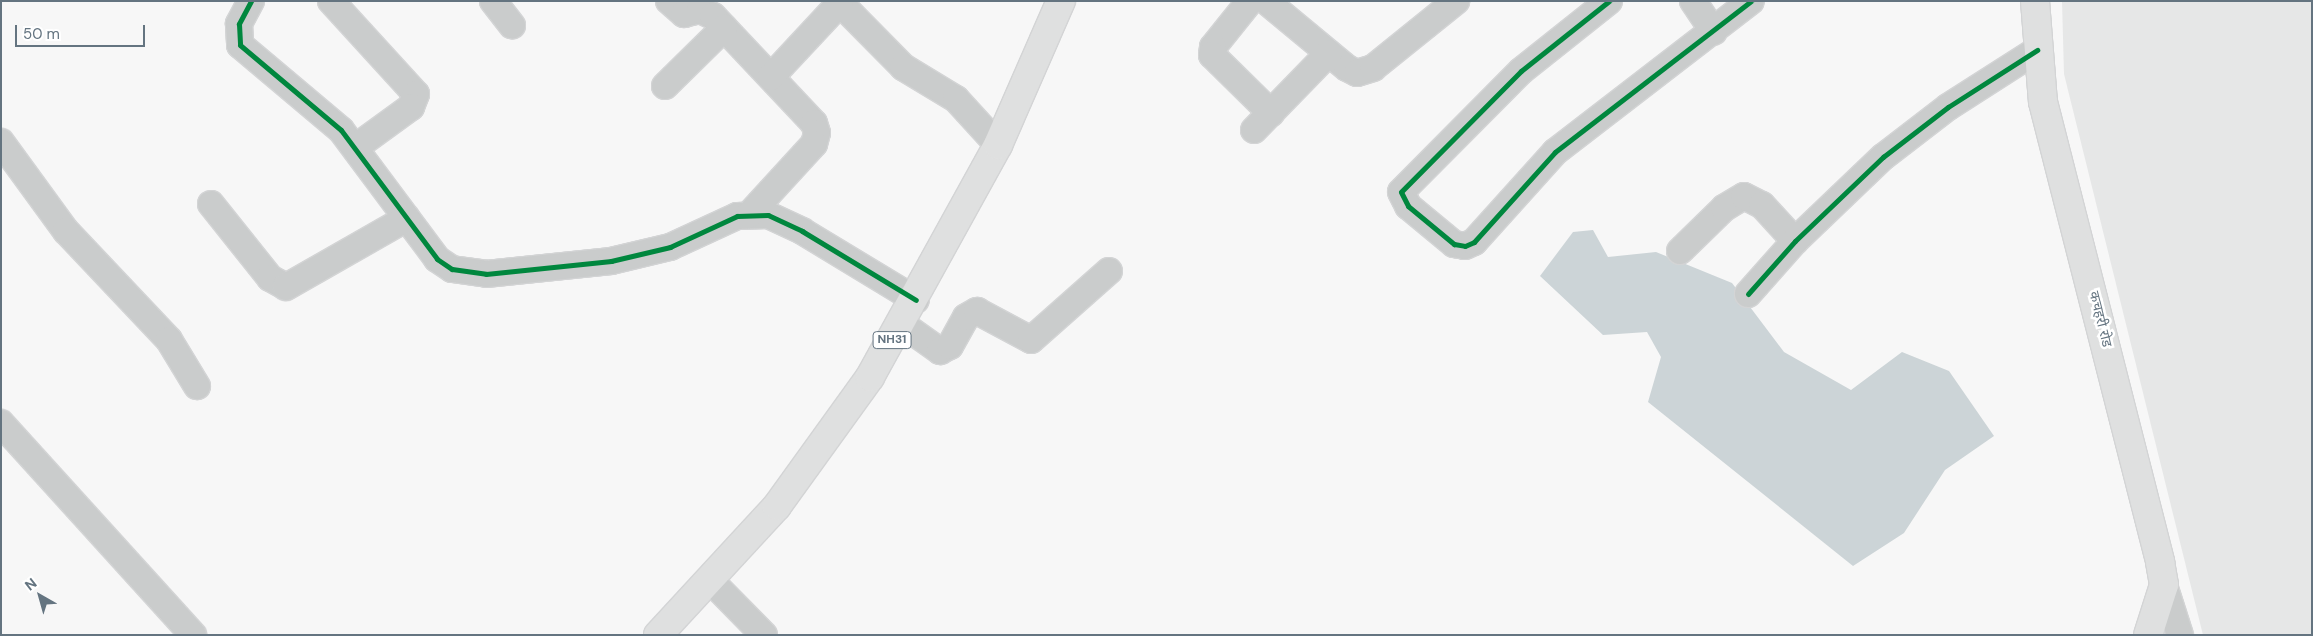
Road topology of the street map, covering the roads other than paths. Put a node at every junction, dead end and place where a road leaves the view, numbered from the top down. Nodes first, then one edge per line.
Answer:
1 (251, 1) edge
2 (331, 1) edge
3 (493, 1) edge
4 (669, 1) edge
5 (1250, 1) edge
6 (1266, 1) edge
7 (1456, 1) edge
8 (1609, 1) edge
9 (1692, 1) edge
10 (1751, 1) edge
11 (2035, 1) edge
12 (839, 2) edge
13 (1058, 2) edge
14 (512, 25) dead end
15 (724, 28) junction
16 (1714, 32) junction
17 (2037, 50) junction
18 (1329, 53) junction
19 (771, 77) junction
20 (665, 86) dead end
21 (1, 142) edge
22 (998, 145) junction
23 (356, 147) junction
24 (211, 204) dead end
25 (750, 214) junction
26 (407, 218) junction
27 (1795, 241) junction
28 (1680, 251) dead end
29 (1109, 271) dead end
30 (1748, 294) dead end
31 (916, 300) junction
32 (902, 324) junction
33 (198, 386) dead end
34 (1, 423) edge
35 (710, 580) junction
36 (2164, 585) junction
37 (193, 635) edge
38 (658, 635) edge
39 (764, 635) edge
40 (2148, 635) edge
41 (2180, 635) edge

1 - 23 street
2 - 23 street
3 - 14 street
4 - 15 street
5 - 18 street
6 - 18 street
7 - 18 street
8 - 16 street
9 - 16 street
10 - 16 street
11 - 17 main road, कचहरी रोड
12 - 19 street
12 - 22 street
13 - 22 main road, NH31
15 - 19 street
15 - 20 street
17 - 27 street
17 - 36 main road, कचहरी रोड
19 - 25 street
21 - 33 street
22 - 31 main road, NH31
23 - 26 street
24 - 26 street
25 - 26 street
25 - 31 street
27 - 28 street
27 - 30 street
29 - 32 street
31 - 32 main road, NH31
32 - 35 main road, NH31
34 - 37 street
35 - 38 main road, NH31
35 - 39 street
36 - 40 main road
36 - 41 street

